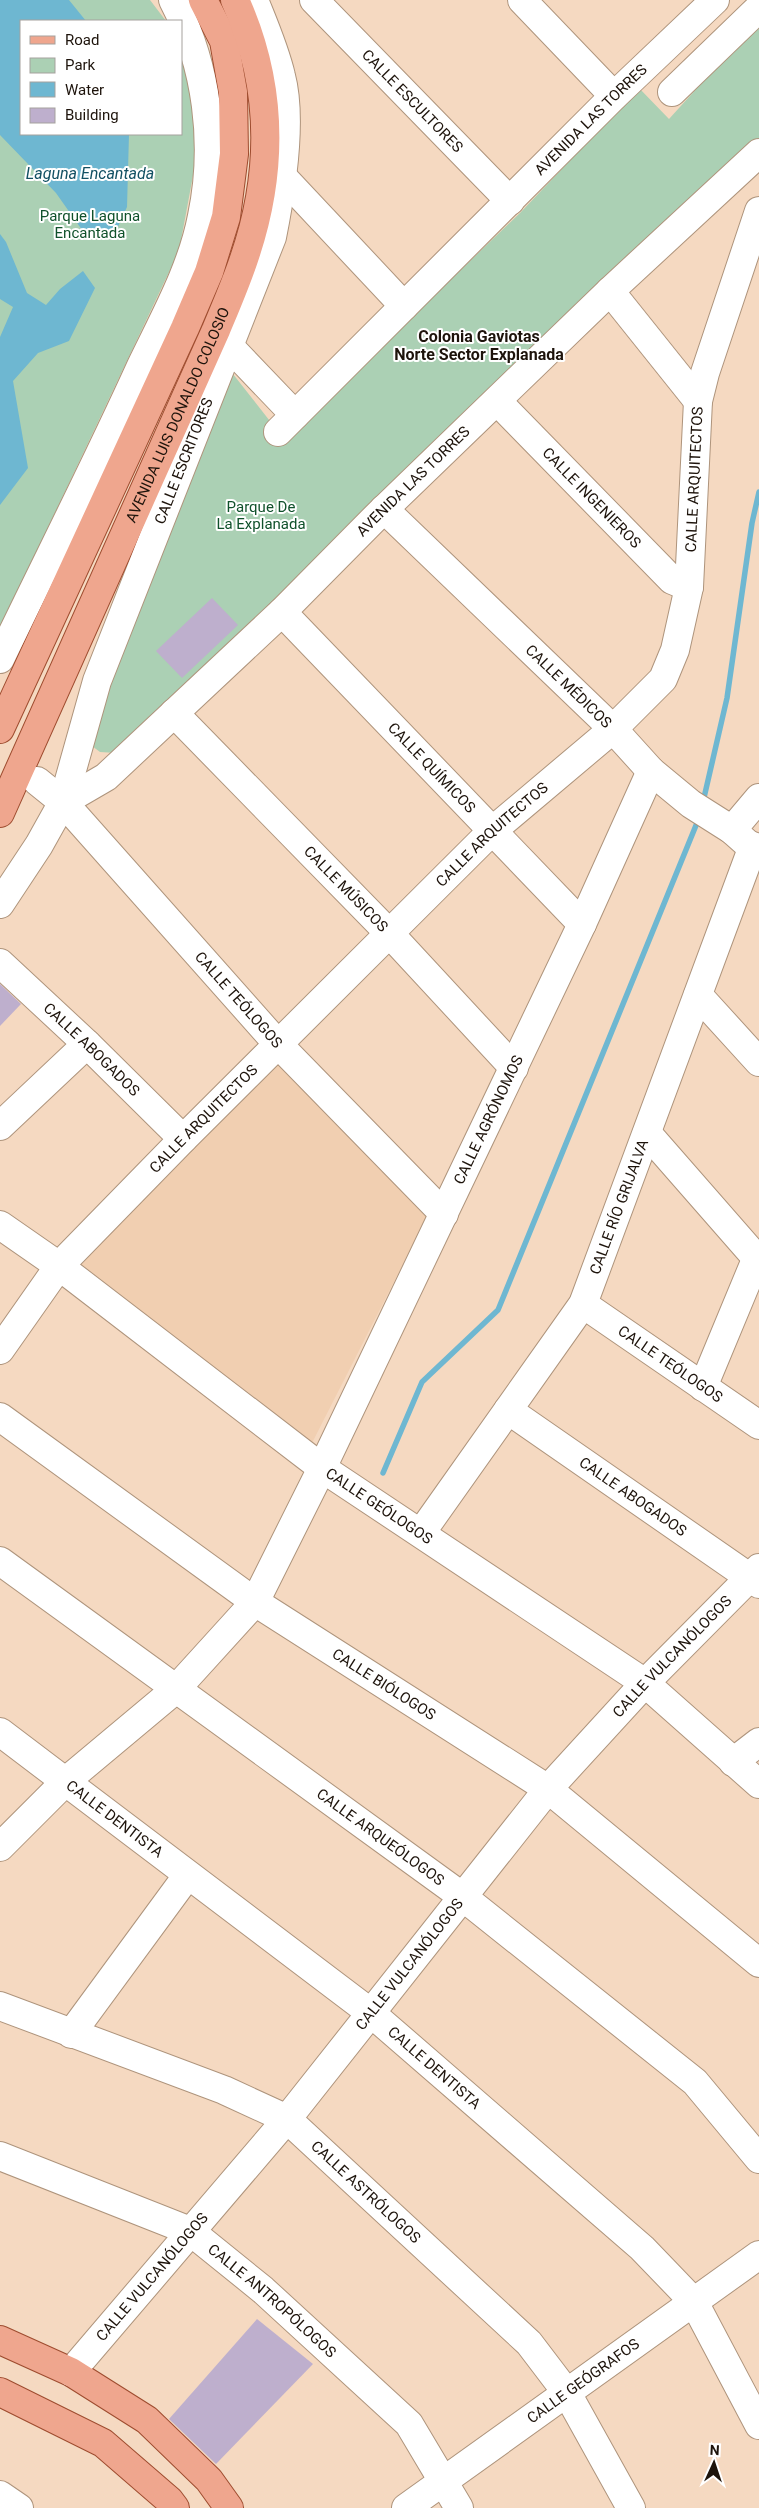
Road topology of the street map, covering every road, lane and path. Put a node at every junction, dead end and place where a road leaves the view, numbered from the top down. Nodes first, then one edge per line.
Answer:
1 (173, 0) edge
2 (203, 0) edge
3 (235, 0) edge
4 (254, 0) edge
5 (314, 0) edge
6 (522, 0) edge
7 (715, 0) edge
8 (759, 8) edge
9 (672, 92) dead end
10 (614, 96) junction
11 (759, 154) edge
12 (282, 176) junction
13 (510, 201) junction
14 (759, 211) edge
15 (610, 291) junction
16 (404, 306) junction
17 (229, 346) junction
18 (698, 401) junction
19 (498, 402) junction
20 (384, 509) junction
21 (689, 587) junction
22 (282, 612) junction
23 (0, 659) edge
24 (174, 713) junction
25 (0, 729) edge
26 (613, 729) junction
27 (74, 758) junction
28 (650, 772) junction
29 (106, 777) junction
30 (37, 782) dead end
31 (759, 798) edge
32 (63, 802) junction
33 (0, 813) edge
34 (492, 831) junction
35 (729, 831) edge
36 (0, 904) edge
37 (582, 924) junction
38 (389, 933) junction
39 (0, 963) edge
40 (698, 995) junction
41 (277, 1043) junction
42 (87, 1044) junction
43 (759, 1062) edge
44 (514, 1068) junction
45 (0, 1126) edge
46 (647, 1133) junction
47 (183, 1138) junction
48 (444, 1214) junction
49 (0, 1225) edge
50 (758, 1259) edge
51 (59, 1266) junction
52 (583, 1304) junction
53 (0, 1350) edge
54 (703, 1386) junction
55 (508, 1410) junction
56 (0, 1417) edge
57 (759, 1425) edge
58 (322, 1468) junction
59 (421, 1533) junction
60 (0, 1561) edge
61 (756, 1576) edge
62 (255, 1602) junction
63 (645, 1684) junction
64 (176, 1689) junction
65 (0, 1732) edge
66 (759, 1742) edge
67 (734, 1762) junction
68 (66, 1781) junction
69 (759, 1784) edge
70 (548, 1789) junction
71 (0, 1846) edge
72 (187, 1876) junction
73 (464, 1897) junction
74 (759, 1963) edge
75 (0, 2006) edge
76 (372, 2013) junction
77 (71, 2034) junction
78 (287, 2119) junction
79 (0, 2156) edge
80 (759, 2159) edge
81 (190, 2231) junction
82 (759, 2256) edge
83 (694, 2302) junction
84 (1, 2342) edge
85 (71, 2372) junction
86 (0, 2392) edge
87 (567, 2393) junction
88 (759, 2425) edge
89 (444, 2481) junction
90 (0, 2495) edge
91 (19, 2508) edge
92 (175, 2508) edge
93 (229, 2508) edge
94 (406, 2508) edge
95 (460, 2508) edge
96 (631, 2508) edge

1 - 23 street
2 - 25 main road, AVENIDA LUIS DONALDO COLOSIO
3 - 33 main road, AVENIDA LUIS DONALDO COLOSIO
4 - 12 street, CALLE ESCRITORES
5 - 13 street, CALLE ESCULTORES
6 - 10 street
7 - 10 street, AVENIDA LAS TORRES
8 - 9 street
10 - 13 street, AVENIDA LAS TORRES
11 - 15 street, AVENIDA LAS TORRES
12 - 16 street
12 - 17 street, CALLE ESCRITORES
13 - 16 street, AVENIDA LAS TORRES
14 - 18 street, CALLE ARQUITECTOS
15 - 18 street
15 - 19 street, AVENIDA LAS TORRES
16 - 17 street, AVENIDA LAS TORRES
17 - 27 street, CALLE ESCRITORES
18 - 21 street, CALLE ARQUITECTOS
19 - 20 street, AVENIDA LAS TORRES
19 - 21 street, CALLE INGENIEROS
20 - 22 street, AVENIDA LAS TORRES
20 - 26 street, CALLE MÉDICOS
21 - 26 street, CALLE ARQUITECTOS
22 - 24 street, AVENIDA LAS TORRES
22 - 34 street, CALLE QUÍMICOS
24 - 29 street, AVENIDA LAS TORRES
24 - 38 street, CALLE MÚSICOS
26 - 28 street, CALLE MÉDICOS
26 - 34 street, CALLE ARQUITECTOS
27 - 29 street
27 - 32 street, CALLE ESCRITORES
28 - 35 street, CALLE MÉDICOS
28 - 37 street, CALLE AGRÓNOMOS
29 - 32 street, AVENIDA LAS TORRES
30 - 32 street, CALLE TEÓLOGOS
31 - 35 street, CALLE RÍO GRIJALVA
32 - 36 street, CALLE ESCRITORES
32 - 41 street, CALLE TEÓLOGOS
34 - 37 street, CALLE QUÍMICOS
34 - 38 street, CALLE ARQUITECTOS
35 - 40 street, CALLE RÍO GRIJALVA
37 - 44 street, CALLE AGRÓNOMOS
38 - 41 street, CALLE ARQUITECTOS
38 - 44 street, CALLE MÚSICOS
39 - 42 street, CALLE ABOGADOS
40 - 43 street
40 - 46 street, CALLE RÍO GRIJALVA
41 - 47 street, CALLE ARQUITECTOS
41 - 48 street, CALLE TEÓLOGOS
42 - 45 street
42 - 47 street, CALLE ABOGADOS
44 - 48 street, CALLE AGRÓNOMOS
46 - 50 street
46 - 52 street, CALLE RÍO GRIJALVA
47 - 51 street, CALLE ARQUITECTOS
48 - 58 street, CALLE AGRÓNOMOS
49 - 51 street, CALLE GEÓLOGOS
50 - 54 street
51 - 53 street, CALLE ARQUITECTOS
51 - 58 street, CALLE GEÓLOGOS
52 - 54 street, CALLE TEÓLOGOS
52 - 55 street, CALLE RÍO GRIJALVA
54 - 57 street, CALLE TEÓLOGOS
55 - 59 street, CALLE RÍO GRIJALVA
55 - 61 street, CALLE ABOGADOS
56 - 62 street, CALLE BIÓLOGOS
58 - 59 street, CALLE GEÓLOGOS
58 - 62 street, CALLE AGRÓNOMOS
59 - 63 street, CALLE GEÓLOGOS
60 - 64 street, CALLE ARQUEÓLOGOS
61 - 63 street, CALLE VULCANÓLOGOS
62 - 64 street, CALLE AGRÓNOMOS
62 - 70 street, CALLE BIÓLOGOS
63 - 67 street, CALLE GEÓLOGOS
63 - 70 street, CALLE VULCANÓLOGOS
64 - 68 street
64 - 73 street, CALLE ARQUEÓLOGOS
65 - 68 street, CALLE DENTISTA
66 - 67 street
67 - 69 street, CALLE GEÓLOGOS
68 - 71 street
68 - 72 street, CALLE DENTISTA
70 - 73 street, CALLE VULCANÓLOGOS
70 - 74 street, CALLE BIÓLOGOS
72 - 76 street, CALLE DENTISTA
72 - 77 street
73 - 76 street, CALLE VULCANÓLOGOS
73 - 80 street, CALLE ARQUEÓLOGOS
75 - 77 street, CALLE ASTRÓLOGOS
76 - 78 street, CALLE VULCANÓLOGOS
76 - 83 street, CALLE DENTISTA
77 - 78 street, CALLE ASTRÓLOGOS
78 - 81 street, CALLE VULCANÓLOGOS
78 - 87 street, CALLE ASTRÓLOGOS
79 - 81 street, CALLE ANTROPÓLOGOS
81 - 85 street, CALLE VULCANÓLOGOS
81 - 89 street, CALLE ANTROPÓLOGOS
82 - 83 street, CALLE GEÓGRAFOS
83 - 87 street, CALLE GEÓGRAFOS
83 - 88 street, CALLE DENTISTA
84 - 85 main road
85 - 93 main road
86 - 92 main road
87 - 89 street, CALLE GEÓGRAFOS
87 - 96 street, CALLE ASTRÓLOGOS
89 - 94 street, CALLE GEÓGRAFOS
89 - 95 street, CALLE ANTROPÓLOGOS
90 - 91 street

